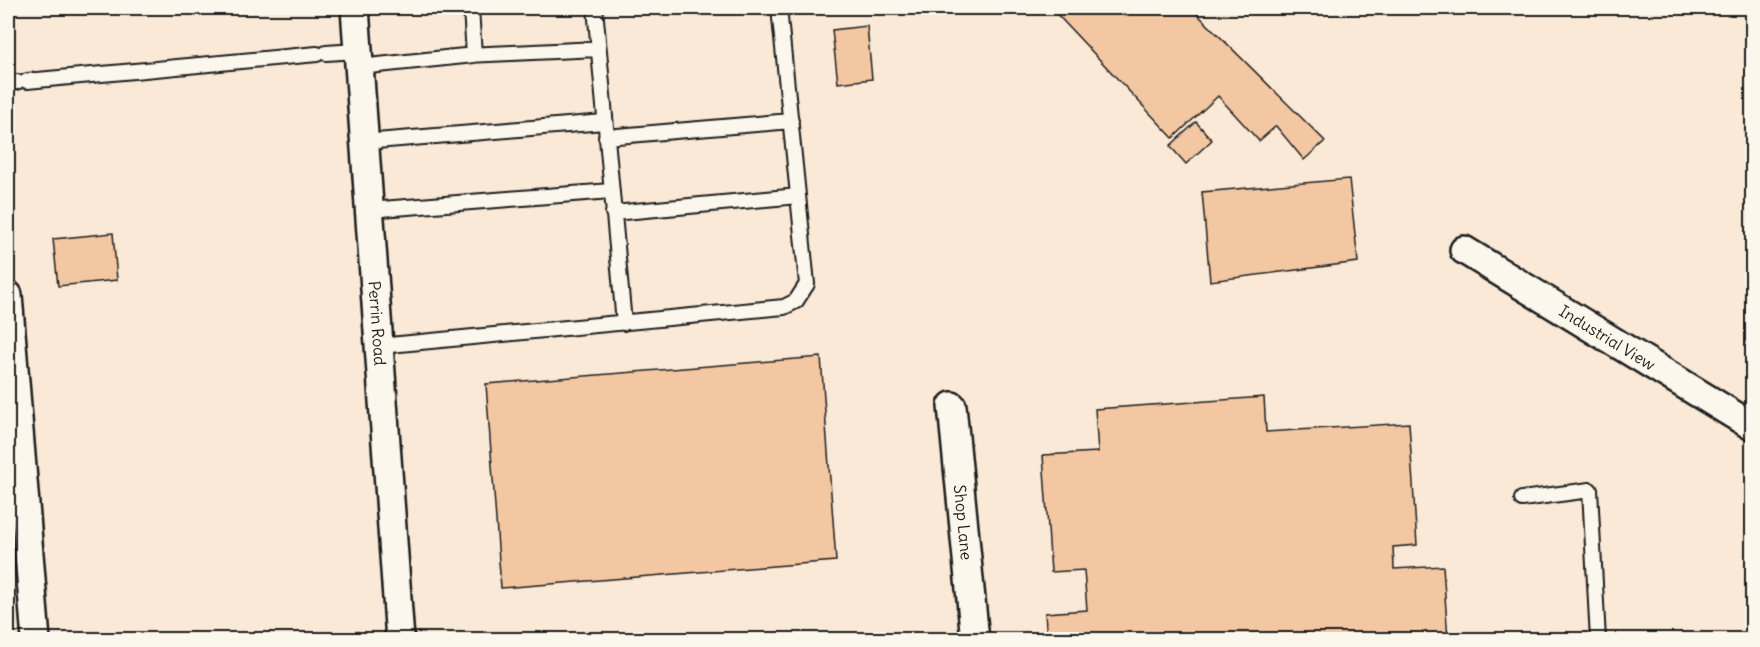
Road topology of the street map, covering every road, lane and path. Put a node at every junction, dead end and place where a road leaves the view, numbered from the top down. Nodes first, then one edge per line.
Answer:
1 (355, 8) edge
2 (471, 8) edge
3 (595, 8) edge
4 (779, 8) edge
5 (598, 49) junction
6 (467, 56) junction
7 (358, 59) junction
8 (17, 82) edge
9 (791, 121) junction
10 (604, 122) junction
11 (606, 137) junction
12 (364, 142) junction
13 (611, 191) junction
14 (798, 196) junction
15 (369, 210) junction
16 (613, 213) junction
17 (1464, 250) dead end
18 (8, 295) edge
19 (624, 323) junction
20 (379, 346) junction
21 (952, 406) dead end
22 (1752, 426) edge
23 (1522, 499) dead end
24 (36, 639) edge
25 (400, 639) edge
26 (975, 639) edge
27 (1598, 639) edge

1 - 7 street, Perrin Road
2 - 6 lane
3 - 5 lane
4 - 9 lane
5 - 6 lane
5 - 10 lane
6 - 7 lane
7 - 8 lane
7 - 12 street, Perrin Road
9 - 11 lane
9 - 14 lane
10 - 11 lane
10 - 12 lane
11 - 13 lane
12 - 15 street, Perrin Road
13 - 15 lane
13 - 16 lane
14 - 16 lane
14 - 19 lane
15 - 20 street, Perrin Road
16 - 19 lane
17 - 22 street, Industrial View
18 - 24 street
19 - 20 lane
20 - 25 street, Perrin Road
21 - 26 street, Shop Lane
23 - 27 lane

